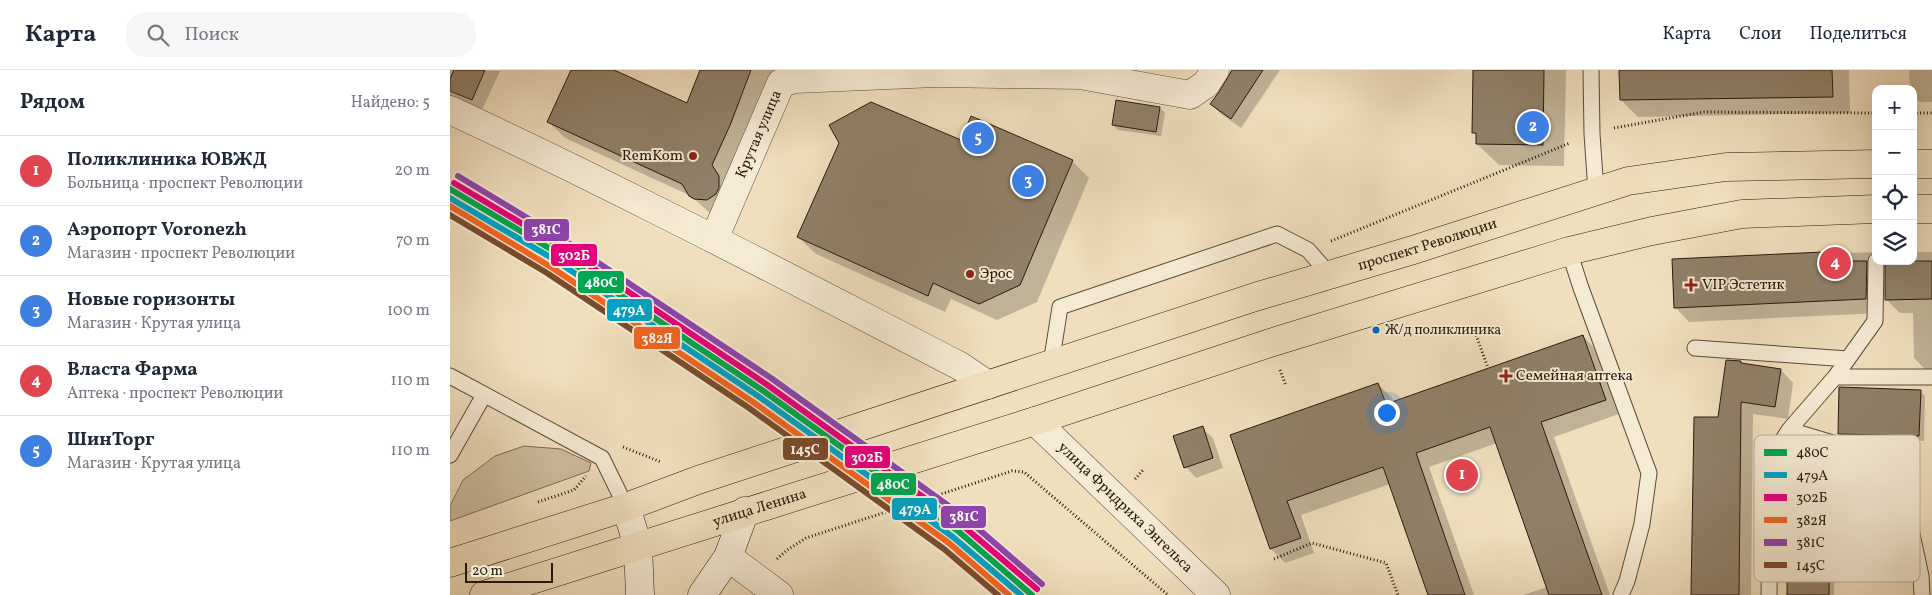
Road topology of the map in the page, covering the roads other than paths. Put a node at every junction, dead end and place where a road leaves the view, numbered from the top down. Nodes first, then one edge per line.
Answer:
1 (1215, 70) edge
2 (1591, 70) edge
3 (794, 75) edge
4 (450, 110) edge
5 (1872, 164) edge
6 (1917, 164) edge
7 (1932, 164) edge
8 (1596, 191) junction
9 (1872, 209) edge
10 (1917, 209) edge
11 (1932, 209) edge
12 (714, 239) junction
13 (1569, 251) junction
14 (1876, 265) edge
15 (1329, 274) junction
16 (1696, 348) dead end
17 (1848, 359) junction
18 (1051, 364) junction
19 (450, 376) edge
20 (1836, 377) junction
21 (1932, 377) edge
22 (988, 385) junction
23 (484, 395) junction
24 (1035, 421) junction
25 (1789, 430) junction
26 (1786, 435) edge
27 (1806, 435) edge
28 (450, 455) edge
29 (626, 507) junction
30 (744, 511) junction
31 (638, 546) junction
32 (728, 557) junction
33 (450, 563) edge
34 (1920, 571) edge
35 (1768, 582) edge
36 (484, 595) edge
37 (640, 595) edge
38 (702, 595) edge
39 (779, 595) edge
40 (1216, 595) edge
41 (1621, 595) edge
42 (1768, 595) edge
43 (1922, 595) edge

1 - 3 street, Крутая улица
2 - 8 lane
3 - 12 street, Крутая улица
4 - 12 street
5 - 8 main road, проспект Революции
6 - 7 main road
8 - 15 main road, проспект Революции
9 - 13 main road
10 - 11 main road
12 - 22 street
13 - 24 main road
13 - 41 lane
14 - 17 lane
15 - 18 main road, проспект Революции
15 - 18 lane
16 - 17 lane
17 - 20 lane
18 - 22 main road, проспект Революции
19 - 23 lane
20 - 21 lane
20 - 25 lane
22 - 29 main road
23 - 28 lane
23 - 29 lane
24 - 30 main road, улица Ленина
24 - 40 street, улица Фридриха Энгельса
25 - 26 lane
25 - 27 lane
29 - 31 street
29 - 33 main road
30 - 31 main road, улица Ленина
30 - 32 street
31 - 36 main road, улица Ленина
31 - 37 street
32 - 38 street
32 - 39 street
34 - 43 lane
35 - 42 lane

